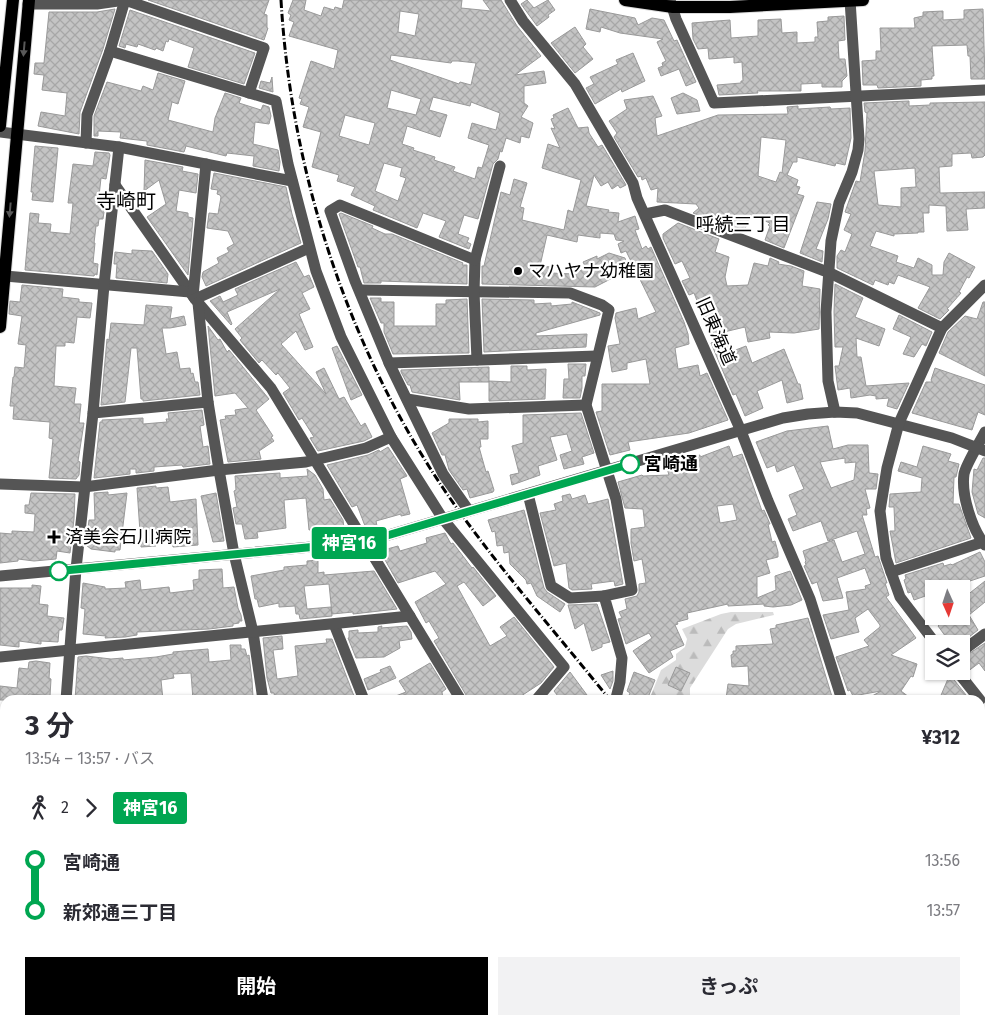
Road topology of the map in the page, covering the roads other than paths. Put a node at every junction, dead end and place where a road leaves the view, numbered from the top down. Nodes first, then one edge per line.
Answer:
1 (13, 0) edge
2 (125, 0) edge
3 (510, 0) edge
4 (625, 0) edge
5 (850, 0) edge
6 (864, 0) edge
7 (29, 2) edge
8 (672, 3) edge
9 (110, 51) junction
10 (985, 90) edge
11 (249, 93) junction
12 (856, 97) junction
13 (0, 126) edge
14 (0, 132) edge
15 (17, 134) junction
16 (86, 143) junction
17 (119, 147) junction
18 (206, 164) junction
19 (500, 166) dead end
20 (292, 181) junction
21 (115, 185) junction
22 (645, 214) junction
23 (309, 248) junction
24 (475, 260) junction
25 (830, 273) junction
26 (5, 276) junction
27 (104, 285) junction
28 (985, 286) edge
29 (360, 290) junction
30 (474, 292) junction
31 (194, 297) junction
32 (0, 327) edge
33 (942, 328) junction
34 (597, 356) junction
35 (477, 360) junction
36 (389, 363) junction
37 (407, 399) junction
38 (208, 402) junction
39 (586, 405) junction
40 (94, 412) junction
41 (835, 412) junction
42 (899, 423) junction
43 (741, 431) junction
44 (985, 432) edge
45 (391, 437) junction
46 (981, 449) edge
47 (315, 460) junction
48 (219, 470) junction
49 (608, 470) junction
50 (0, 484) edge
51 (84, 487) junction
52 (528, 494) junction
53 (470, 511) junction
54 (443, 518) junction
55 (365, 542) junction
56 (984, 543) edge
57 (234, 554) junction
58 (76, 569) junction
59 (891, 572) junction
60 (0, 576) edge
61 (604, 596) junction
62 (410, 616) junction
63 (334, 624) junction
64 (252, 632) junction
65 (985, 634) edge
66 (929, 635) edge
67 (970, 645) edge
68 (70, 650) junction
69 (0, 657) edge
70 (964, 680) edge
71 (66, 695) edge
72 (262, 695) edge
73 (362, 695) edge
74 (457, 695) edge
75 (540, 695) edge
76 (617, 695) edge
77 (840, 695) edge
78 (976, 695) edge

1 - 13 main road
2 - 7 street
2 - 9 street
2 - 11 street
3 - 22 street, 旧東海道
4 - 8 main road
5 - 6 main road
5 - 8 main road
5 - 12 street
7 -> 15 main road
8 - 12 street
9 - 11 street
9 - 16 street
10 - 12 street
11 - 20 street
12 - 25 street
14 - 15 street
15 - 16 street
15 -> 26 main road
16 - 17 street
17 - 18 street
17 - 21 street
18 - 20 street
18 - 31 street
19 - 24 street
20 - 23 street
21 - 27 street
21 - 31 street
22 - 25 street
22 - 43 street, 旧東海道
23 - 31 street
23 - 45 street
24 - 29 street
24 - 30 street
25 - 33 street
25 - 41 street
26 - 27 street
26 - 32 main road
27 - 31 street
27 - 40 street
28 - 33 street
29 - 30 street
29 - 36 street
30 - 34 street
30 - 35 street
31 - 38 street
31 - 47 street
33 - 42 street
34 - 35 street
34 - 39 street
35 - 36 street
36 - 37 street
37 - 39 street
37 - 53 street
38 - 40 street
38 - 48 street
39 - 49 street
40 - 51 street
41 - 42 street
41 - 43 street
42 - 46 street
42 - 59 street
43 - 49 street
43 - 77 street, 旧東海道
44 - 46 street
45 - 47 street
45 - 54 street
46 - 56 street
47 - 48 street
47 - 55 street
48 - 51 street
48 - 57 street
49 - 52 street
49 - 61 street
50 - 51 street
51 - 58 street
52 - 53 street
52 - 61 street
53 - 54 street
54 - 55 street
54 - 75 street
55 - 57 street
55 - 62 street
56 - 59 street
57 - 58 street
57 - 64 street
58 - 60 street
58 - 68 street
59 - 66 street
61 - 76 street
62 - 63 street
62 - 74 street
63 - 64 street
63 - 73 street
64 - 68 street
64 - 72 street
65 - 67 street
68 - 69 street
68 - 71 street
70 - 78 street

